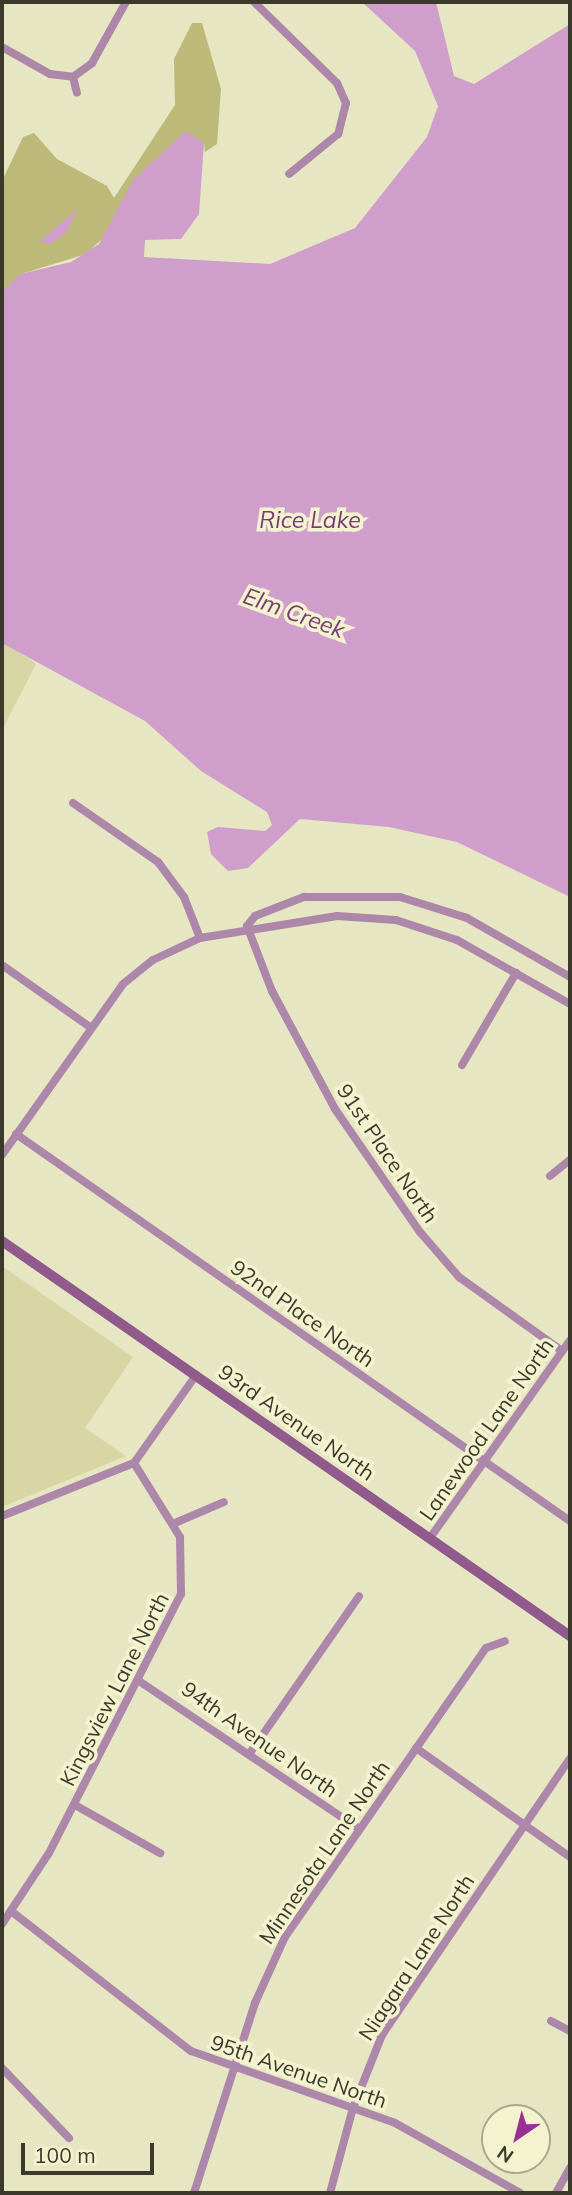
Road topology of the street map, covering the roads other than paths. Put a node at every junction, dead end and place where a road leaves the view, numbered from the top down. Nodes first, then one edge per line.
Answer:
1 (126, 2) edge
2 (254, 2) edge
3 (3, 46) edge
4 (73, 77) junction
5 (77, 93) dead end
6 (289, 174) dead end
7 (72, 803) dead end
8 (247, 926) junction
9 (200, 938) junction
10 (2, 965) edge
11 (516, 974) junction
12 (570, 977) edge
13 (570, 1004) edge
14 (90, 1027) junction
15 (462, 1065) dead end
16 (16, 1134) junction
17 (2, 1155) edge
18 (570, 1160) edge
19 (550, 1176) dead end
20 (2, 1241) edge
21 (570, 1340) edge
22 (562, 1351) junction
23 (197, 1376) junction
24 (484, 1460) junction
25 (134, 1463) junction
26 (225, 1502) dead end
27 (2, 1516) edge
28 (570, 1521) edge
29 (175, 1523) junction
30 (430, 1538) junction
31 (359, 1596) dead end
32 (570, 1636) edge
33 (505, 1641) dead end
34 (139, 1681) junction
35 (416, 1748) junction
36 (250, 1753) junction
37 (570, 1758) edge
38 (75, 1805) junction
39 (524, 1825) junction
40 (359, 1829) junction
41 (160, 1853) dead end
42 (570, 1857) edge
43 (11, 1911) junction
44 (2, 1924) edge
45 (551, 2021) dead end
46 (570, 2031) edge
47 (2, 2068) edge
48 (234, 2069) junction
49 (353, 2108) junction
50 (69, 2138) dead end
51 (570, 2168) edge
52 (194, 2193) edge
53 (330, 2193) edge
54 (520, 2193) edge
55 (556, 2193) edge

1 - 4 street
2 - 6 street
3 - 4 street
4 - 5 street
7 - 9 street
8 - 9 street
8 - 11 street
8 - 12 street
8 - 22 street, 91st Place North
9 - 14 street
10 - 14 street
11 - 13 street
11 - 15 street
14 - 16 street
16 - 17 street
16 - 24 street, 92nd Place North
18 - 19 street
20 - 23 main road, 93rd Avenue North
21 - 22 street, Lanewood Lane North
22 - 24 street, Lanewood Lane North
23 - 25 street
23 - 30 main road, 93rd Avenue North
24 - 28 street, 92nd Place North
24 - 30 street, Lanewood Lane North
25 - 27 street
25 - 29 street, Kingsview Lane North
26 - 29 street
29 - 34 street, Kingsview Lane North
30 - 32 main road, 93rd Avenue North
31 - 36 street
33 - 35 street, Minnesota Lane North
34 - 36 street, 94th Avenue North
34 - 38 street, Kingsview Lane North
35 - 39 street
35 - 40 street, Minnesota Lane North
36 - 40 street, 94th Avenue North
37 - 39 street, Niagara Lane North
38 - 41 street
38 - 43 street, Kingsview Lane North
39 - 42 street
39 - 49 street, Niagara Lane North
40 - 48 street, Minnesota Lane North
43 - 44 street, Kingsview Lane North
43 - 48 street, 95th Avenue North
45 - 46 street
47 - 50 street
48 - 49 street, 95th Avenue North
48 - 52 street, Minnesota Lane North
49 - 53 street, Niagara Lane North
49 - 54 street, 95th Avenue North
51 - 55 street

